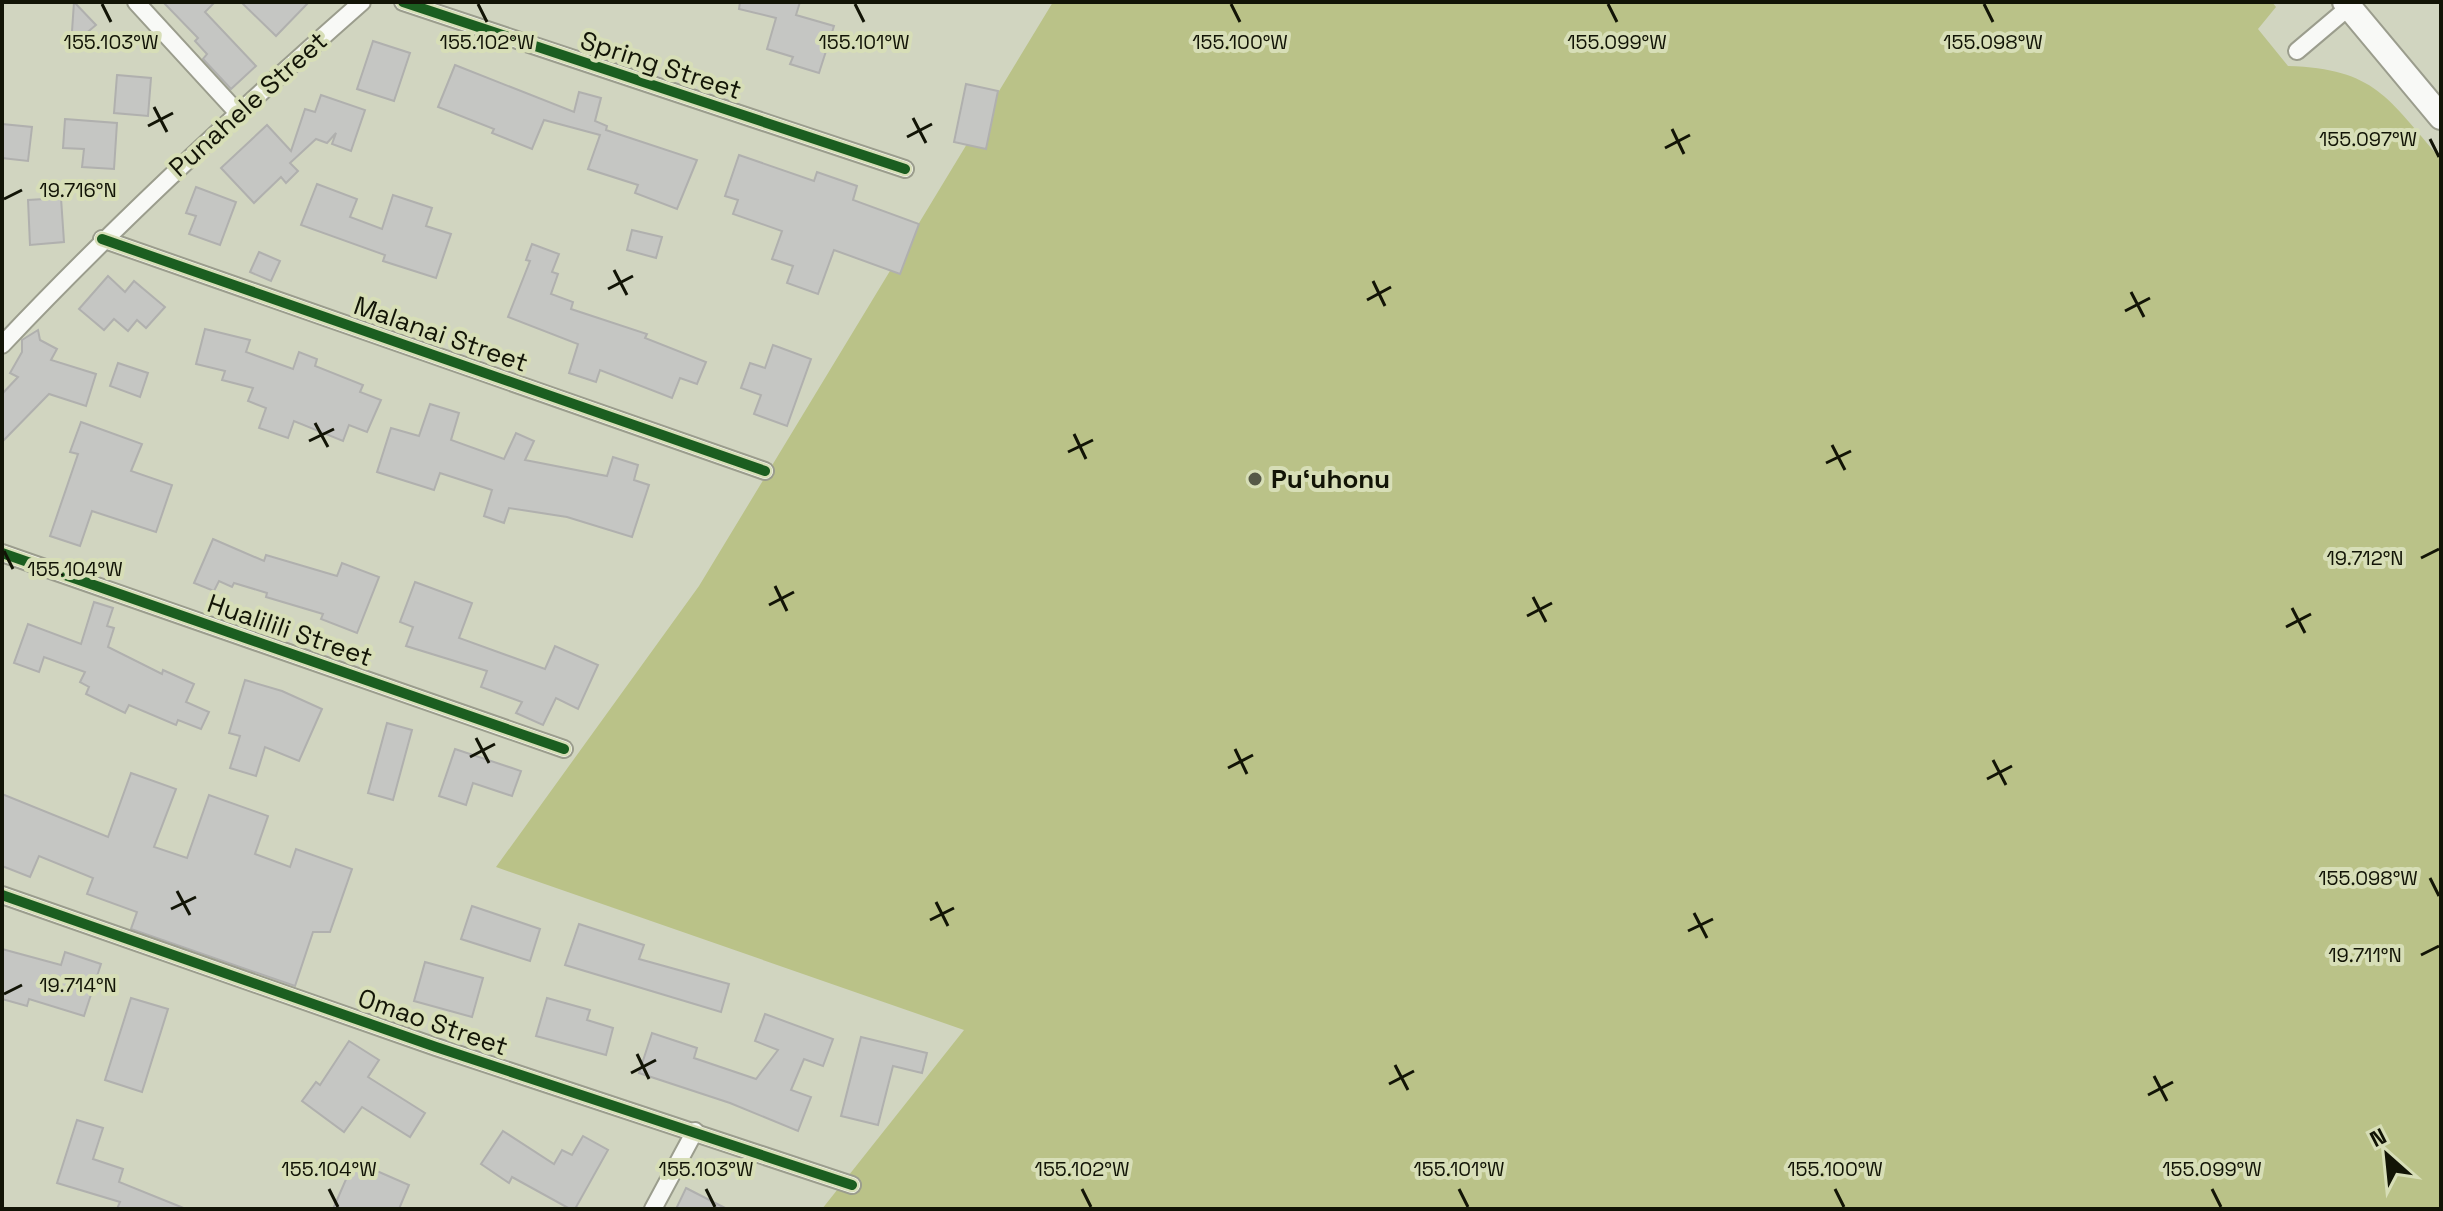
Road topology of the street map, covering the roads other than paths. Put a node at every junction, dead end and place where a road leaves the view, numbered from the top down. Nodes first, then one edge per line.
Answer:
1 (136, 2) edge
2 (362, 2) edge
3 (403, 2) edge
4 (2347, 4) edge
5 (2297, 51) dead end
6 (237, 112) junction
7 (2441, 117) edge
8 (905, 169) dead end
9 (102, 239) junction
10 (2, 345) edge
11 (765, 471) dead end
12 (2, 553) edge
13 (564, 749) dead end
14 (2, 895) edge
15 (695, 1131) junction
16 (852, 1185) dead end
17 (653, 1209) edge

1 - 6 street
2 - 6 street, Punahele Street
3 - 8 street, Spring Street
4 - 5 street
4 - 7 main road
6 - 9 street, Punahele Street
9 - 10 street, Punahele Street
9 - 11 street, Malanai Street
12 - 13 street, Hualilili Street
14 - 15 street, Omao Street
15 - 16 street, Omao Street
15 - 17 street

